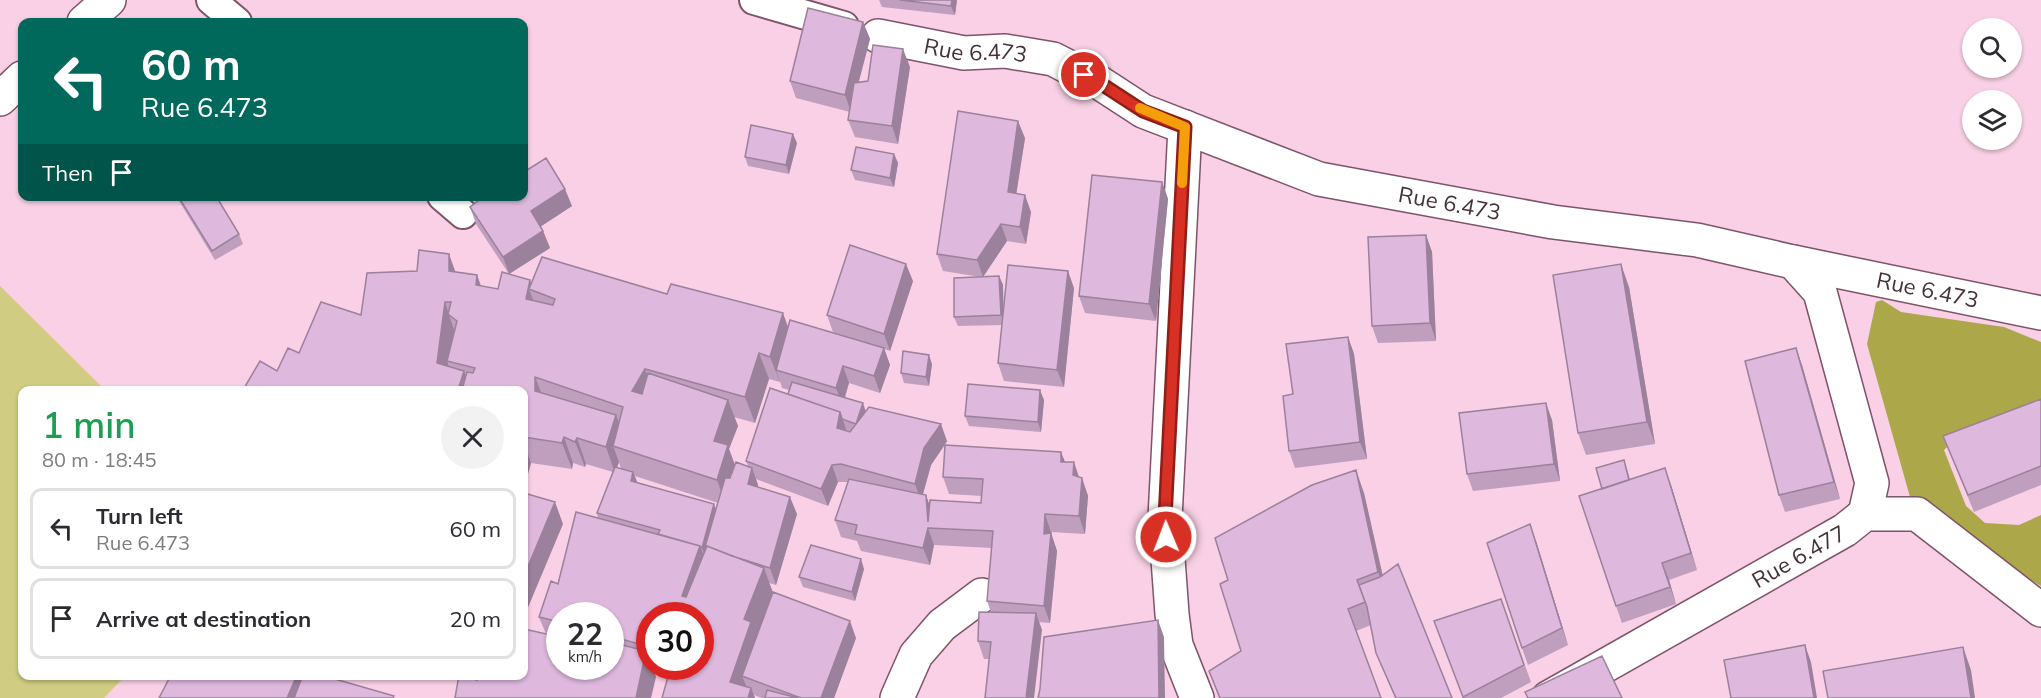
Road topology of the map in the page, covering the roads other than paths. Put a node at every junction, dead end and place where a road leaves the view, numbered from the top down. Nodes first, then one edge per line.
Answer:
1 (109, 0) edge
2 (211, 0) edge
3 (754, 0) edge
4 (89, 18) edge
5 (232, 18) edge
6 (878, 36) joint
7 (18, 82) edge
8 (0, 99) edge
9 (1185, 127) junction
10 (1793, 262) junction
11 (2041, 313) edge
12 (1865, 514) junction
13 (982, 595) dead end
14 (2041, 610) edge
15 (897, 698) edge
16 (1197, 698) edge
17 (1548, 698) edge

1 - 4 street
2 - 5 lane
3 - 6 lane
6 - 9 street, Rue 6.473
7 - 8 street
9 - 10 street, Rue 6.473
9 - 16 street
10 - 11 street, Rue 6.473
10 - 12 street
12 - 14 street, Rue 6.477
12 - 17 street, Rue 6.477
13 - 15 street

